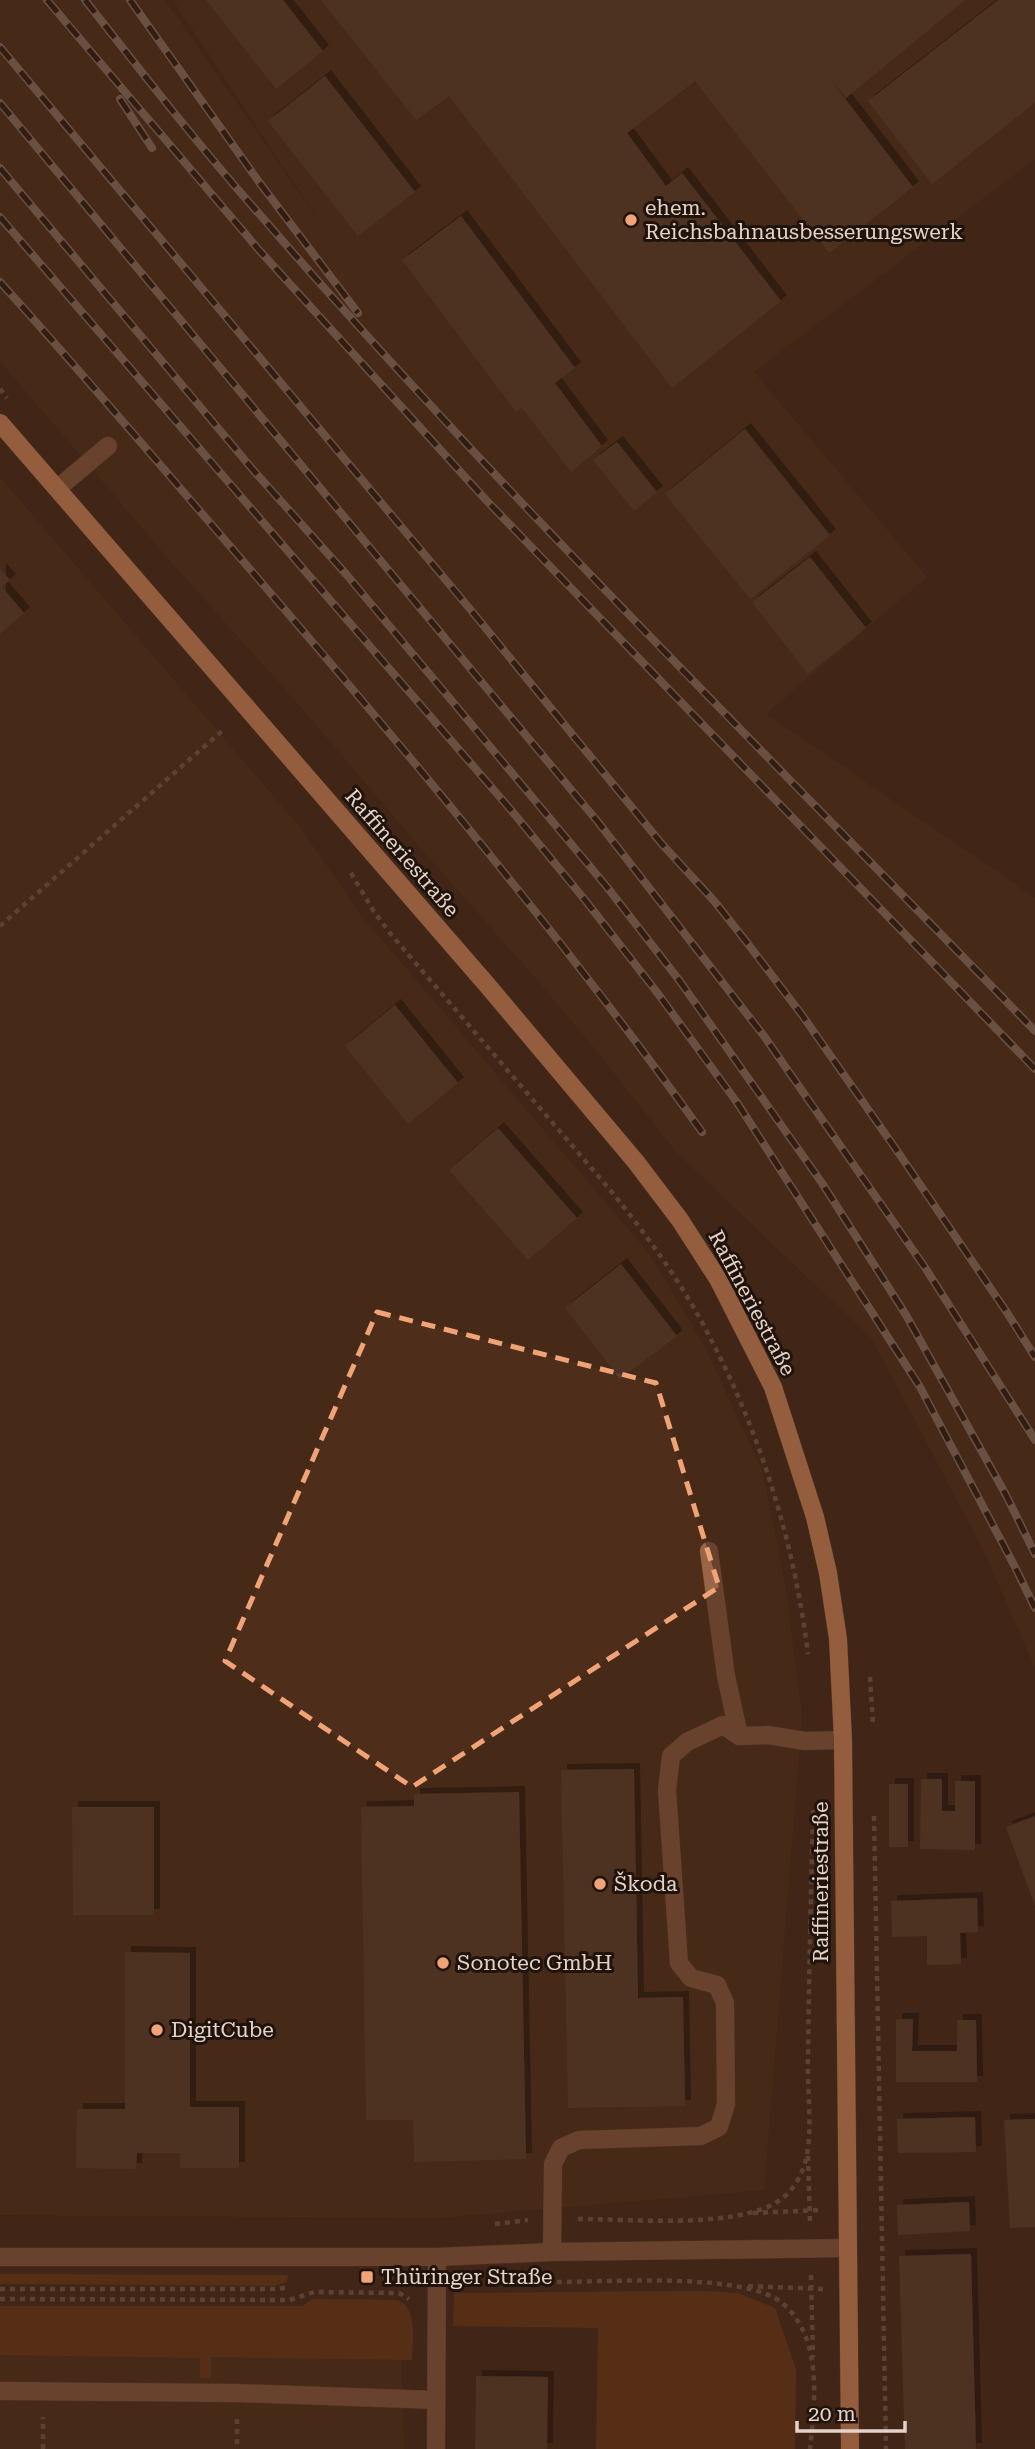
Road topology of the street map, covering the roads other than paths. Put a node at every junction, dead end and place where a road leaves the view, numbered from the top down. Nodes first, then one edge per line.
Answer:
1 (0, 423) edge
2 (108, 446) dead end
3 (58, 488) junction
4 (709, 1551) dead end
5 (739, 1736) junction
6 (843, 1740) junction
7 (847, 2248) junction
8 (552, 2252) junction
9 (0, 2257) edge
10 (437, 2257) junction
11 (0, 2391) edge
12 (436, 2400) junction
13 (436, 2449) edge
14 (850, 2449) edge

1 - 3 main road, Raffineriestraße
2 - 3 street
3 - 6 main road, Raffineriestraße
4 - 5 street
5 - 6 street
5 - 8 street
6 - 7 main road, Raffineriestraße
7 - 8 street
7 - 14 main road, Raffineriestraße
8 - 10 street
9 - 10 street
10 - 12 street
11 - 12 street
12 - 13 street

